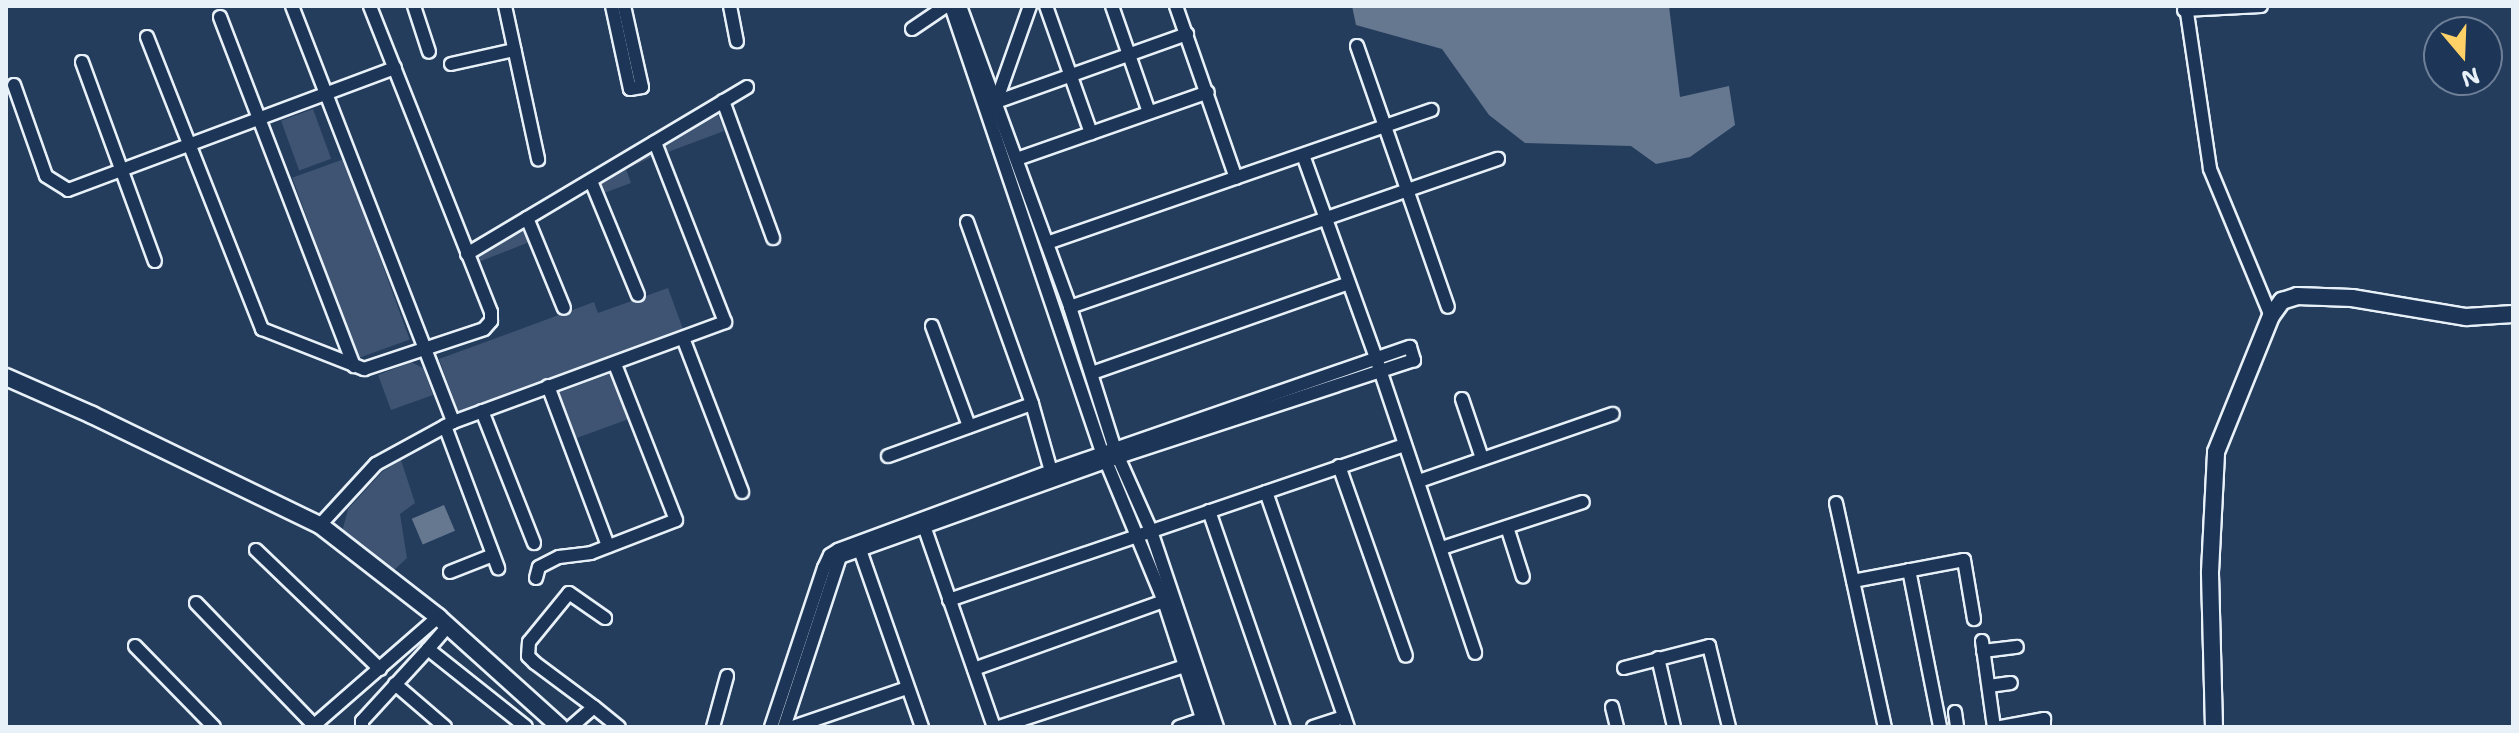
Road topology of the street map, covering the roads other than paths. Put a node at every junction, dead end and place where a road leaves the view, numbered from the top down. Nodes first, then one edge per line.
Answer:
1 (292, 6) edge
2 (370, 6) edge
3 (414, 6) edge
4 (505, 6) edge
5 (612, 6) edge
6 (624, 6) edge
7 (730, 6) edge
8 (949, 6) edge
9 (960, 6) edge
10 (1030, 6) edge
11 (1046, 6) edge
12 (1112, 6) edge
13 (1176, 6) edge
14 (2261, 6) edge
15 (2185, 8) edge
16 (220, 17) dead end
17 (912, 29) dead end
18 (1187, 34) junction
19 (147, 37) dead end
20 (737, 41) dead end
21 (1357, 46) dead end
22 (514, 50) junction
23 (429, 52) dead end
24 (1129, 55) junction
25 (82, 62) dead end
26 (451, 64) dead end
27 (395, 68) junction
28 (1071, 76) junction
29 (14, 85) dead end
30 (747, 87) dead end
31 (1208, 92) junction
32 (327, 94) junction
33 (723, 101) junction
34 (996, 102) junction
35 (1432, 110) dead end
36 (1149, 112) junction
37 (259, 119) junction
38 (1385, 126) junction
39 (1091, 133) junction
40 (655, 142) junction
41 (191, 144) junction
42 (1303, 155) junction
43 (538, 159) dead end
44 (1017, 159) junction
45 (1498, 159) dead end
46 (121, 170) junction
47 (1236, 178) junction
48 (591, 181) junction
49 (1408, 191) junction
50 (527, 218) junction
51 (1325, 219) junction
52 (967, 222) dead end
53 (773, 238) dead end
54 (1047, 243) junction
55 (467, 254) junction
56 (155, 261) dead end
57 (1349, 283) junction
58 (638, 295) dead end
59 (1070, 307) junction
60 (1448, 307) dead end
61 (564, 308) dead end
62 (2513, 314) edge
63 (2271, 316) junction
64 (932, 326) dead end
65 (683, 338) junction
66 (424, 349) junction
67 (615, 364) junction
68 (1378, 364) junction
69 (354, 366) junction
70 (1092, 373) junction
71 (6, 377) edge
72 (548, 386) junction
73 (1462, 399) dead end
74 (1032, 404) junction
75 (482, 411) junction
76 (1613, 414) dead end
77 (449, 424) junction
78 (969, 426) junction
79 (1404, 445) junction
80 (888, 456) dead end
81 (1111, 456) junction
82 (1482, 458) junction
83 (1339, 466) junction
84 (1051, 471) junction
85 (1419, 481) junction
86 (742, 492) dead end
87 (1266, 492) junction
88 (1583, 502) dead end
89 (1836, 503) dead end
90 (1209, 511) junction
91 (320, 525) junction
92 (924, 526) junction
93 (1507, 527) junction
94 (1145, 534) junction
95 (534, 543) dead end
96 (608, 546) junction
97 (1442, 548) junction
98 (256, 550) dead end
99 (860, 550) junction
100 (493, 555) junction
101 (498, 568) dead end
102 (1909, 570) junction
103 (450, 572) dead end
104 (1523, 577) dead end
105 (536, 578) dead end
106 (1853, 581) junction
107 (949, 600) junction
108 (1164, 601) junction
109 (196, 603) dead end
110 (605, 618) dead end
111 (1974, 619) dead end
112 (443, 621) junction
113 (135, 646) dead end
114 (2017, 647) dead end
115 (428, 649) junction
116 (1475, 653) dead end
117 (1406, 656) dead end
118 (1658, 658) junction
119 (1184, 666) junction
120 (1624, 668) dead end
121 (380, 669) junction
122 (974, 669) junction
123 (727, 676) dead end
124 (2011, 683) dead end
125 (395, 684) junction
126 (1989, 686) junction
127 (907, 688) junction
128 (594, 707) junction
129 (1612, 707) dead end
130 (1955, 712) dead end
131 (1346, 722) edge
132 (1204, 723) edge
133 (313, 726) edge
134 (214, 727) edge
135 (362, 727) edge
136 (445, 727) edge
137 (526, 727) edge
138 (560, 727) edge
139 (571, 727) edge
140 (619, 727) edge
141 (713, 727) edge
142 (771, 727) edge
143 (784, 727) edge
144 (793, 727) edge
145 (922, 727) edge
146 (996, 727) edge
147 (1179, 727) edge
148 (1217, 727) edge
149 (1284, 727) edge
150 (1313, 727) edge
151 (1617, 727) edge
152 (1674, 727) edge
153 (1729, 727) edge
154 (1885, 727) edge
155 (1940, 727) edge
156 (1957, 727) edge
157 (1994, 727) edge
158 (2001, 727) edge
159 (2044, 727) edge
160 (2214, 727) edge

1 - 32 street
2 - 27 street
3 - 23 street
4 - 22 street
5 - 6 street
7 - 20 street
8 - 17 street
8 - 81 street
9 - 34 street
10 - 34 street
11 - 28 street
12 - 24 street
13 - 18 street
14 - 15 street
15 - 63 street
16 - 37 street
18 - 24 street
18 - 31 street
19 - 41 street
21 - 38 street
22 - 26 street
22 - 43 street
24 - 28 street
24 - 36 street
25 - 46 street
27 - 32 street
27 - 55 street
28 - 34 street
28 - 39 street
29 - 46 street
30 - 33 street
31 - 36 street
31 - 47 street
32 - 37 street
32 - 66 street
33 - 40 street
33 - 53 street
34 - 44 street
35 - 38 street
36 - 39 street
37 - 41 street
37 - 69 street
38 - 42 street
38 - 49 street
39 - 44 street
40 - 48 street
40 - 65 street
41 - 46 street
41 - 69 street
42 - 47 street
42 - 51 street
44 - 54 street
45 - 49 street
46 - 56 street
47 - 54 street
48 - 50 street
48 - 58 street
49 - 51 street
49 - 60 street
50 - 55 street
50 - 61 street
51 - 57 street
51 - 59 street
52 - 74 street
54 - 59 street
55 - 66 street
57 - 68 street
57 - 70 street
59 - 70 street
62 - 63 main road
63 - 160 main road
64 - 78 street
65 - 67 street
65 - 86 street
66 - 69 street
66 - 77 street
67 - 72 street
67 - 96 street
68 - 79 street
68 - 81 street
70 - 81 street
71 - 91 main road
72 - 75 street
72 - 96 street
73 - 82 street
74 - 78 street
74 - 84 street
75 - 77 street
75 - 95 street
76 - 82 street
77 - 91 street
77 - 100 street
78 - 80 street
79 - 83 street
79 - 85 street
81 - 84 street
81 - 92 street
81 - 94 street
82 - 85 street
83 - 87 street
83 - 117 street
84 - 142 street
85 - 97 street
87 - 90 street
87 - 131 street
88 - 93 street
89 - 106 street
90 - 94 street
90 - 149 street
91 - 112 main road
92 - 99 street
92 - 107 street
93 - 97 street
93 - 104 street
94 - 107 street
94 - 108 street
94 - 148 street
96 - 105 street
97 - 116 street
98 - 121 street
99 - 127 street
99 - 143 street
100 - 101 street
100 - 103 street
102 - 106 street
102 - 111 street
102 - 155 street
106 - 154 street
107 - 122 street
108 - 119 street
108 - 122 street
109 - 133 street
110 - 128 street
112 - 115 street
112 - 121 street
112 - 138 main road
113 - 134 street
114 - 126 street
115 - 125 street
115 - 137 street
118 - 120 street
118 - 152 street
118 - 153 street
119 - 132 street
119 - 146 street
121 - 133 street
122 - 146 street
123 - 141 street
124 - 126 street
125 - 135 street
125 - 136 street
126 - 157 street
127 - 144 street
127 - 145 street
128 - 139 street
128 - 140 street
129 - 151 street
130 - 156 street
131 - 150 street
132 - 147 street
158 - 159 street

